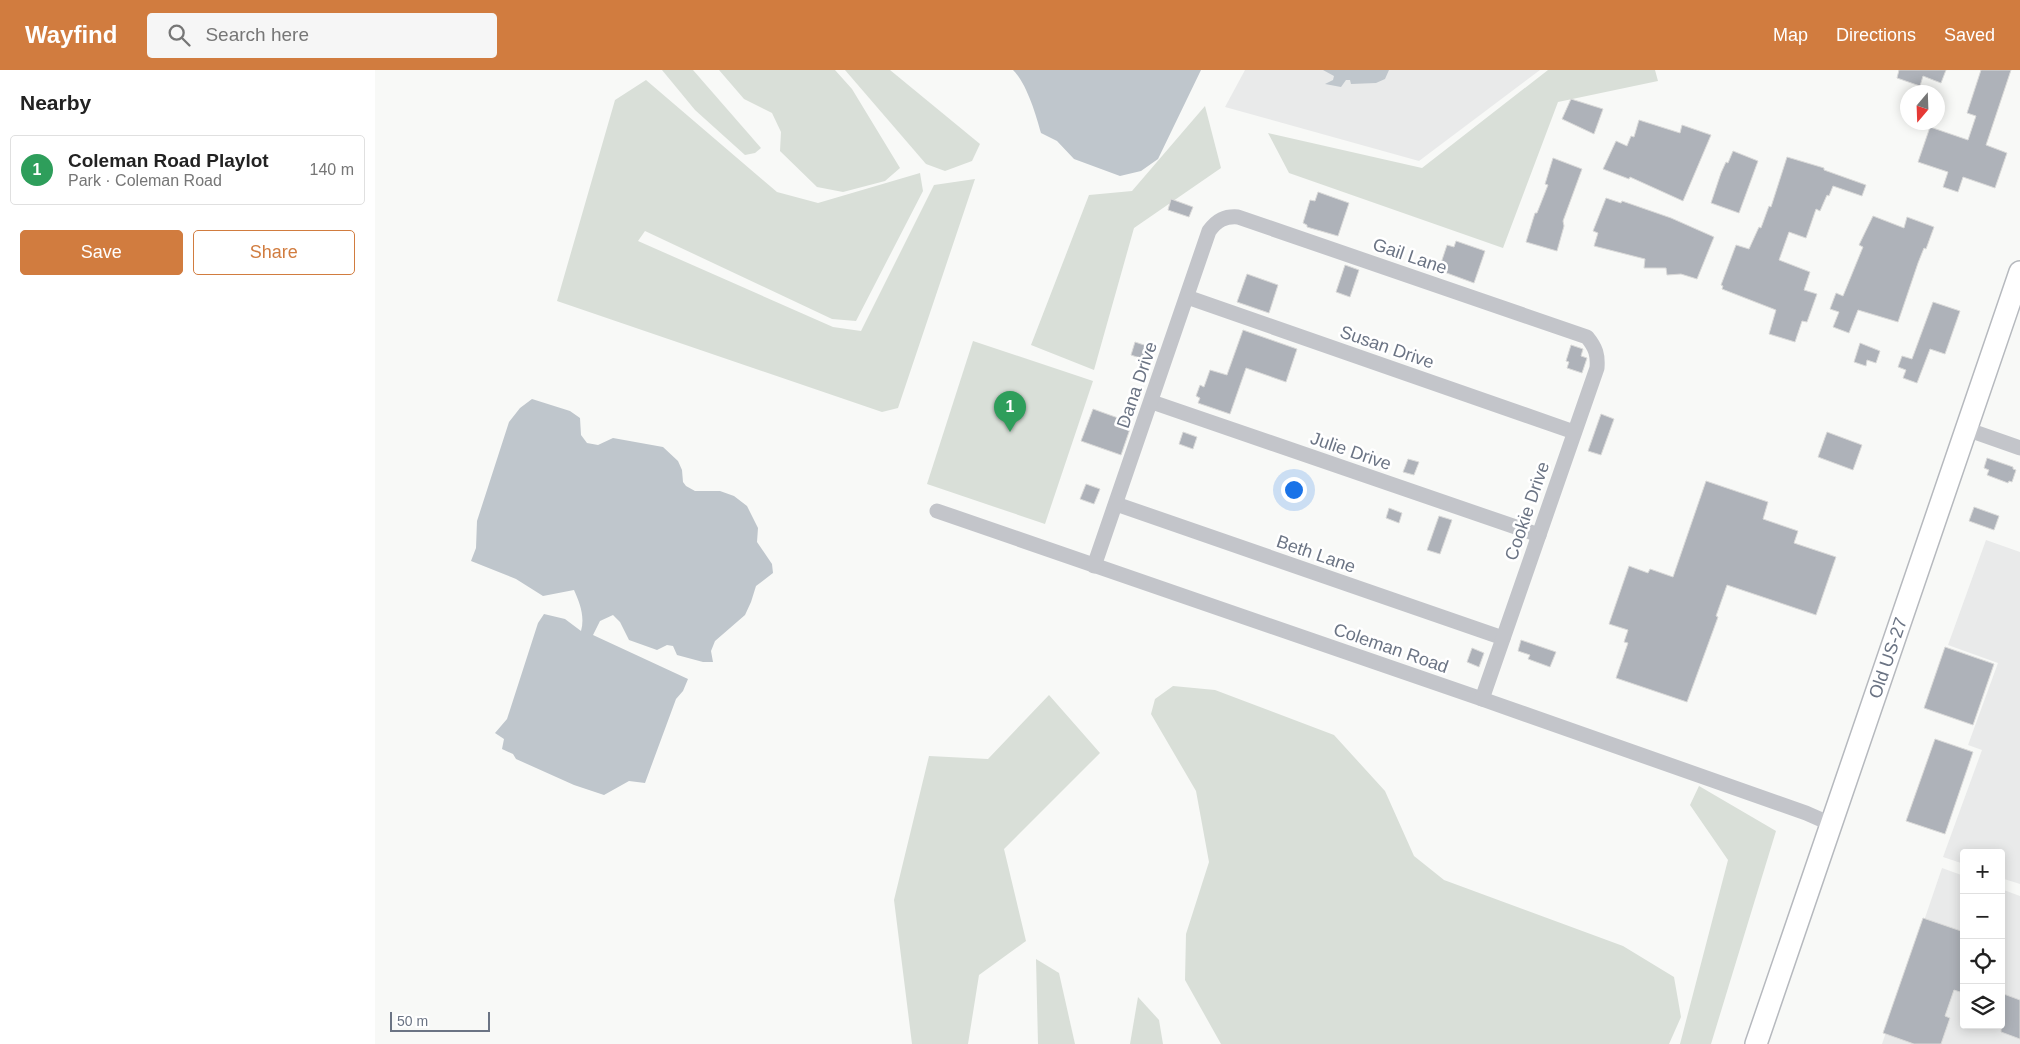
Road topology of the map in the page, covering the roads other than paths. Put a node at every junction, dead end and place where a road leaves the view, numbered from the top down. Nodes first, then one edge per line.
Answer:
1 (1221, 220) joint
2 (2020, 272) edge
3 (1187, 297) junction
4 (1587, 337) joint
5 (1152, 402) junction
6 (1966, 429) junction
7 (1574, 432) junction
8 (2020, 448) edge
9 (1116, 504) junction
10 (937, 512) dead end
11 (1539, 535) junction
12 (1094, 566) junction
13 (1503, 638) junction
14 (1482, 699) junction
15 (1831, 824) junction
16 (1756, 1044) edge

1 - 3 street, Dana Drive
1 - 4 street, Gail Lane
2 - 6 main road, Old US-27
3 - 5 street, Dana Drive
3 - 7 street, Susan Drive
4 - 7 street, Cookie Drive
5 - 9 street, Dana Drive
5 - 11 street, Julie Drive
6 - 8 street
6 - 15 main road, Old US-27
7 - 11 street, Cookie Drive
9 - 12 street, Dana Drive
9 - 13 street, Beth Lane
10 - 12 street, Coleman Road
11 - 13 street, Cookie Drive
12 - 14 street, Coleman Road
13 - 14 street, Cookie Drive
14 - 15 street, Coleman Road
15 - 16 main road, Old US-27

